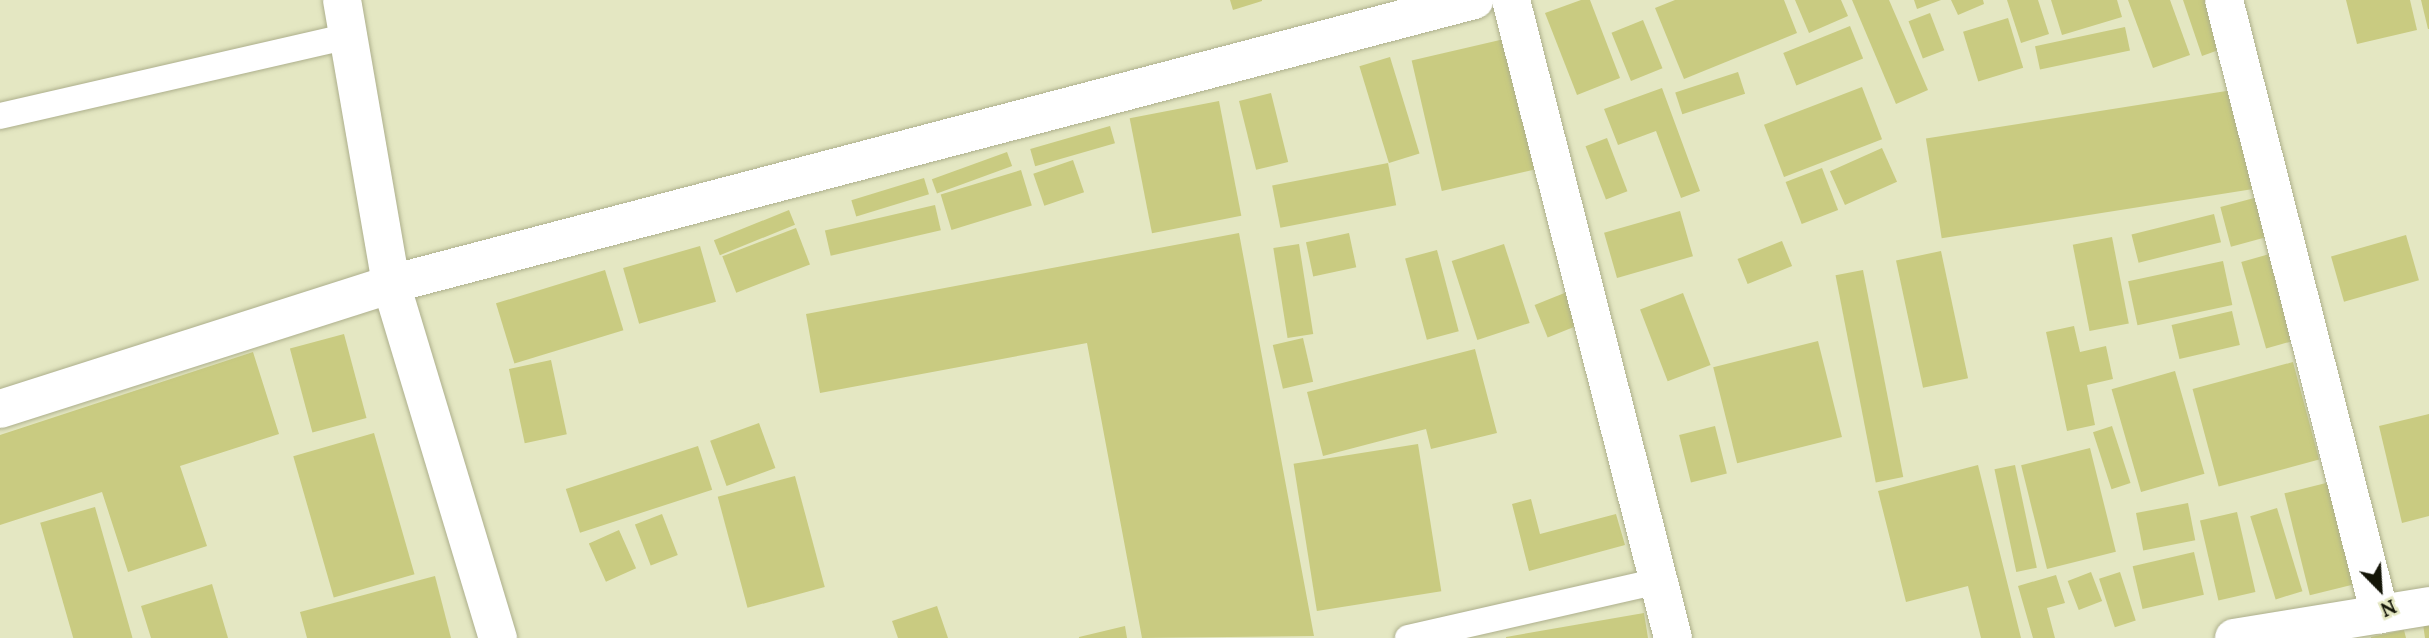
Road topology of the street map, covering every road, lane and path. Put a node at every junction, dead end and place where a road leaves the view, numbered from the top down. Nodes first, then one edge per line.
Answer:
1 (1474, 0) edge
2 (1511, 0) edge
3 (2224, 0) edge
4 (345, 18) edge
5 (0, 116) edge
6 (391, 284) junction
7 (0, 409) edge
8 (1659, 582) junction
9 (2429, 606) edge
10 (2381, 615) junction
11 (498, 638) edge
12 (1408, 638) edge
13 (1673, 638) edge
14 (2234, 638) edge

1 - 6 street
2 - 8 street
3 - 10 street
4 - 5 lane
4 - 6 street
6 - 7 street
6 - 11 street
8 - 12 lane
8 - 13 street
9 - 10 street
10 - 14 street

